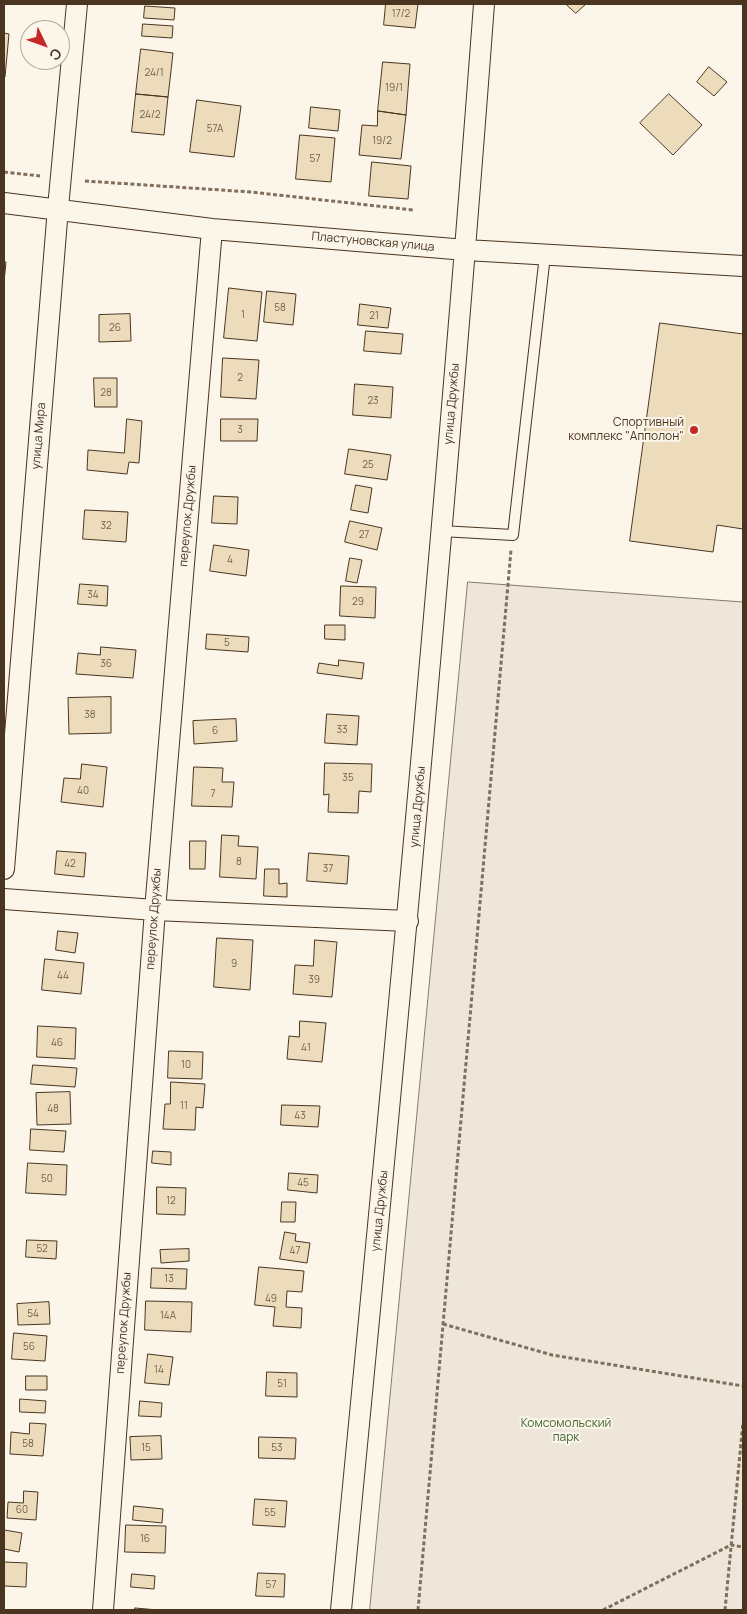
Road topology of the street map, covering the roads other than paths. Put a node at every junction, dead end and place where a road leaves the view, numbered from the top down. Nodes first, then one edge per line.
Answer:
1 (77, 4) edge
2 (484, 4) edge
3 (4, 203) edge
4 (58, 208) junction
5 (212, 229) junction
6 (466, 250) junction
7 (545, 255) junction
8 (743, 266) edge
9 (442, 530) junction
10 (4, 869) edge
11 (4, 899) edge
12 (155, 910) junction
13 (408, 921) junction
14 (103, 1610) edge
15 (341, 1610) edge

1 - 4 street, улица Мира
2 - 6 street, улица Дружбы
3 - 4 street, Пластуновская улица
4 - 5 street, Пластуновская улица
4 - 10 street, улица Мира
5 - 6 street, Пластуновская улица
5 - 12 street, переулок Дружбы
6 - 7 street, Пластуновская улица
6 - 9 street, улица Дружбы
7 - 8 street, Пластуновская улица
7 - 9 lane
9 - 13 street, улица Дружбы
11 - 12 street
12 - 13 street
12 - 14 street, переулок Дружбы
13 - 15 street, улица Дружбы

